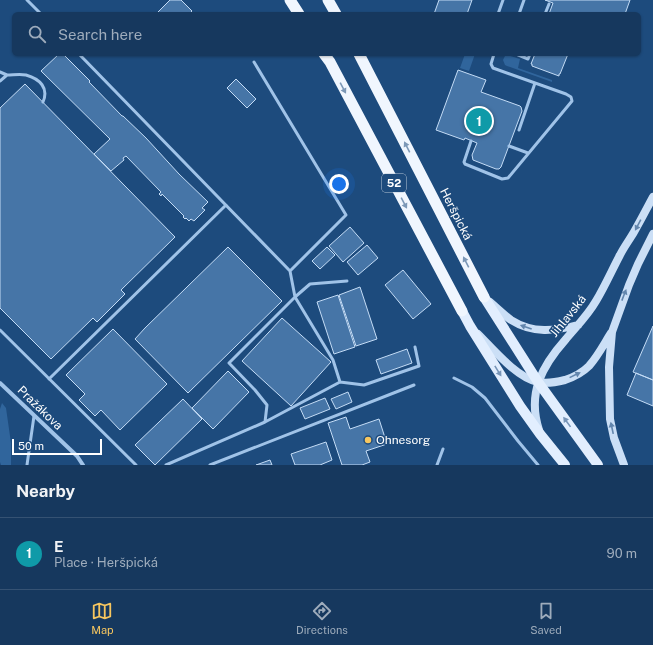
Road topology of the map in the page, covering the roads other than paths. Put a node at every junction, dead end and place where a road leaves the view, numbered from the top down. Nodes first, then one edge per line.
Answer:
1 (27, 0) edge
2 (290, 0) edge
3 (328, 0) edge
4 (503, 0) edge
5 (524, 0) edge
6 (548, 4) dead end
7 (39, 12) edge
8 (298, 12) edge
9 (335, 12) edge
10 (499, 12) edge
11 (520, 12) edge
12 (546, 12) edge
13 (82, 56) edge
14 (325, 56) edge
15 (360, 56) edge
16 (493, 56) edge
17 (521, 56) edge
18 (529, 56) edge
19 (254, 62) dead end
20 (0, 72) edge
21 (7, 75) junction
22 (0, 81) edge
23 (535, 83) junction
24 (43, 102) dead end
25 (519, 130) dead end
26 (471, 141) dead end
27 (509, 146) dead end
28 (528, 153) junction
29 (653, 197) edge
30 (226, 205) junction
31 (653, 234) edge
32 (290, 271) junction
33 (347, 282) dead end
34 (295, 297) junction
35 (484, 297) junction
36 (462, 311) joint
37 (578, 325) junction
38 (470, 326) junction
39 (0, 330) edge
40 (612, 332) junction
41 (414, 347) dead end
42 (454, 378) dead end
43 (49, 379) junction
44 (340, 382) junction
45 (538, 382) junction
46 (0, 383) edge
47 (414, 385) dead end
48 (34, 416) junction
49 (265, 422) junction
50 (540, 434) junction
51 (443, 449) dead end
52 (27, 465) edge
53 (83, 465) edge
54 (136, 465) edge
55 (166, 465) edge
56 (210, 465) edge
57 (437, 465) edge
58 (538, 465) edge
59 (565, 465) edge
60 (598, 465) edge
61 (624, 465) edge

1 - 7 lane
2 - 8 highway
3 - 9 highway
4 - 10 lane
5 - 11 lane
6 - 12 lane
13 - 30 lane
14 -> 36 highway, Heršpická / 52
35 -> 15 highway, Heršpická / 52
16 - 23 lane
17 - 18 lane
19 - 32 lane
20 - 21 lane
21 - 22 lane
21 - 24 lane
23 - 25 lane
23 - 28 lane
26 - 28 lane
27 - 28 lane
29 -> 37 main road, Jihlavská
30 - 32 lane
30 - 43 lane
40 -> 31 main road
32 - 34 lane
33 - 34 lane
34 - 44 lane
34 - 49 lane
37 -> 35 main road
35 - 45 main road, Heršpická / 52
36 - 38 main road, Heršpická / 52
37 - 45 main road, Jihlavská
38 - 45 main road, Heršpická
38 -> 50 main road, Heršpická / 52
39 - 43 lane
45 -> 40 main road
61 -> 40 main road
41 - 44 lane
42 - 58 lane
43 - 54 lane
44 - 49 lane
45 - 50 main road, Jihlavská
60 -> 45 main road, Heršpická / 52
46 - 48 street, Pražákova
47 - 56 lane
48 - 52 lane
48 - 53 street, Pražákova
49 - 55 lane
50 - 59 main road, Heršpická / 52
51 - 57 lane

